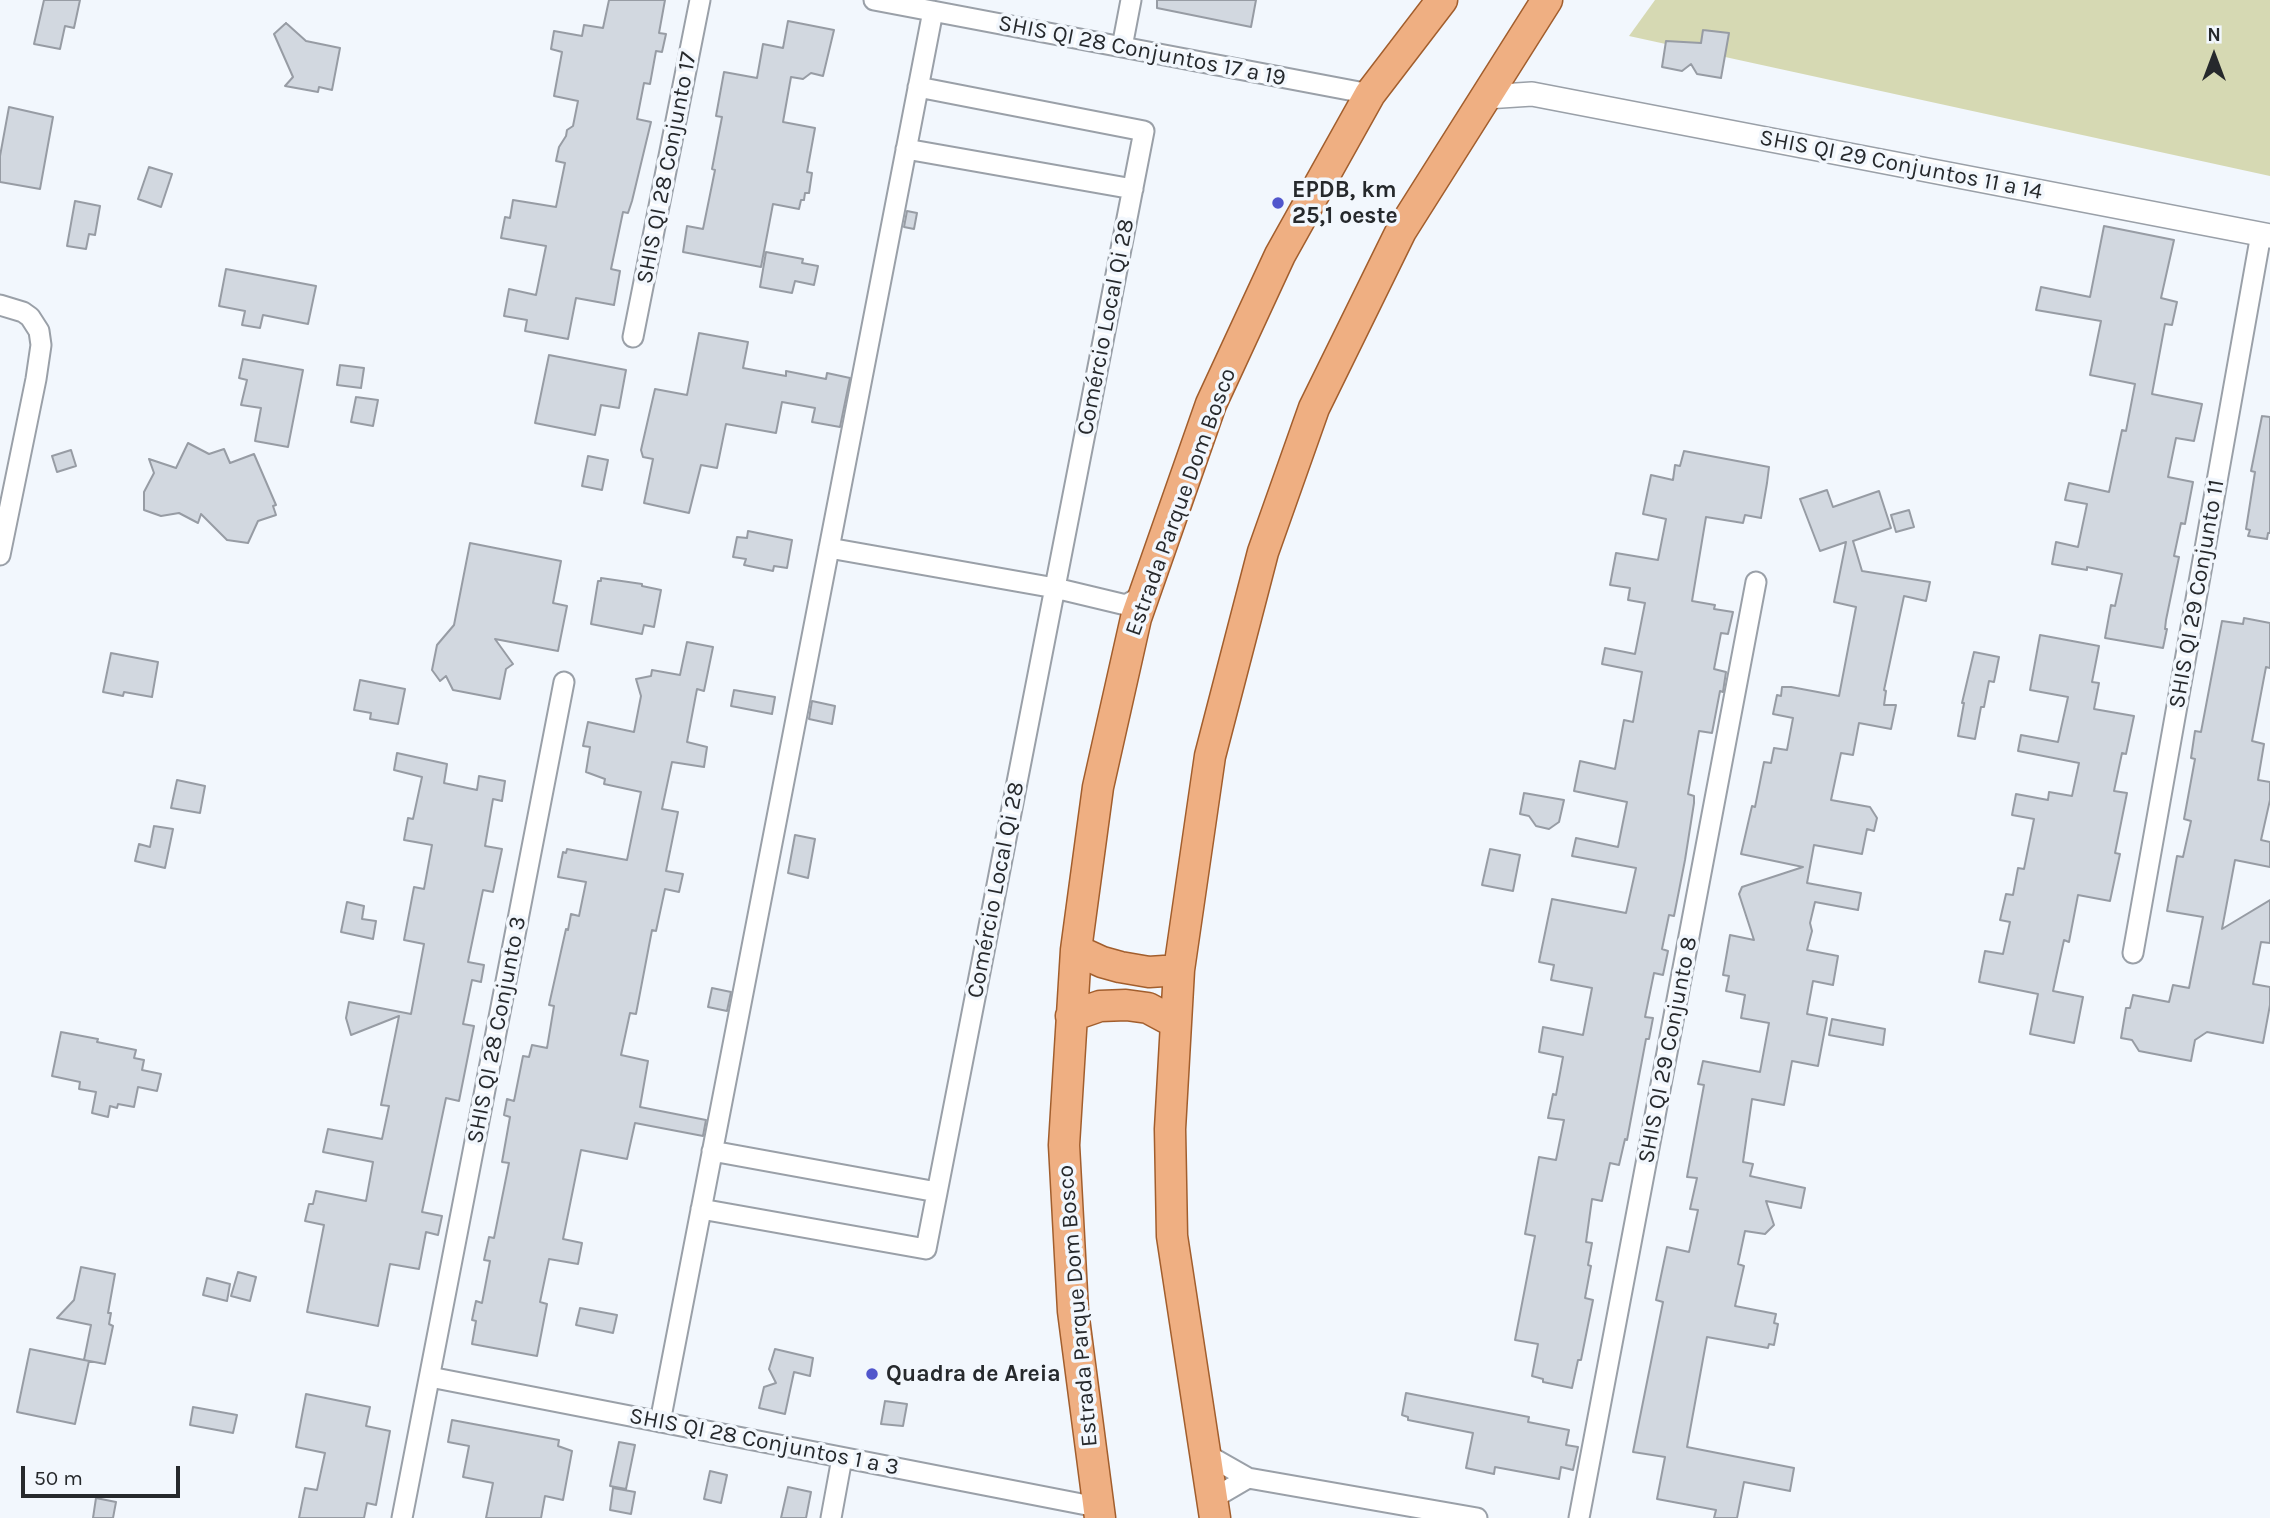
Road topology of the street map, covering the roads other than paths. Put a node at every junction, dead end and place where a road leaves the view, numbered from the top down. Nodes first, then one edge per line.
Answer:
1 (700, 0) edge
2 (874, 0) edge
3 (1131, 0) edge
4 (1442, 0) edge
5 (1547, 0) edge
6 (933, 11) junction
7 (1122, 47) junction
8 (1507, 65) junction
9 (918, 87) junction
10 (1370, 94) junction
11 (1532, 94) junction
12 (1486, 97) junction
13 (906, 149) junction
14 (1133, 189) junction
15 (2266, 235) edge
16 (2, 305) edge
17 (633, 337) dead end
18 (829, 548) junction
19 (0, 555) edge
20 (1756, 582) dead end
21 (1055, 588) junction
22 (1135, 606) junction
23 (564, 682) dead end
24 (1076, 950) junction
25 (2133, 953) dead end
26 (1179, 970) junction
27 (1071, 1016) junction
28 (1175, 1023) junction
29 (712, 1151) junction
30 (937, 1192) junction
31 (701, 1209) junction
32 (430, 1377) junction
33 (660, 1422) junction
34 (1204, 1453) junction
35 (842, 1458) junction
36 (1248, 1478) junction
37 (1214, 1508) edge
38 (1098, 1513) edge
39 (402, 1518) edge
40 (831, 1518) edge
41 (1477, 1518) edge
42 (1579, 1518) edge

1 - 17 street, SHIS QI 28 Conjunto 17
2 - 6 street, SHIS QI 28 Conjuntos 17 a 19
3 - 7 street
4 - 10 main road, Estrada Parque Dom Bosco
5 - 8 main road
6 - 7 street, SHIS QI 28 Conjuntos 17 a 19
6 - 9 street
7 - 10 street, SHIS QI 28 Conjuntos 17 a 19
8 - 11 street
8 - 12 main road
9 - 13 street
9 - 14 street, Comércio Local Qi 28
10 - 22 main road, Estrada Parque Dom Bosco
11 - 12 street, SHIS QI 29 Conjuntos 11 a 14
11 - 15 street, SHIS QI 29 Conjuntos 11 a 14
12 - 26 main road
13 - 14 street, Comércio Local Qi 28
13 - 18 street
14 - 21 street, Comércio Local Qi 28
15 - 25 street, SHIS QI 29 Conjunto 11
16 - 19 street
18 - 21 street
18 - 29 street
20 - 42 street, SHIS QI 29 Conjunto 8
21 - 22 street
21 - 30 street, Comércio Local Qi 28
22 - 24 main road, Estrada Parque Dom Bosco
23 - 32 street, SHIS QI 28 Conjunto 3
24 - 26 main road
24 - 27 main road, Estrada Parque Dom Bosco
26 - 28 main road
27 - 28 main road
27 - 38 main road, Estrada Parque Dom Bosco
28 - 34 main road
29 - 30 street
29 - 31 street
30 - 31 street, Comércio Local Qi 28
31 - 33 street
32 - 33 street, SHIS QI 28 Conjuntos 1 a 3
32 - 39 street, SHIS QI 28 Conjunto 3
33 - 35 street, SHIS QI 28 Conjuntos 1 a 3
34 - 36 street
34 - 37 main road
35 - 38 street, SHIS QI 28 Conjuntos 1 a 3
35 - 40 street
36 - 37 street
36 - 41 street

